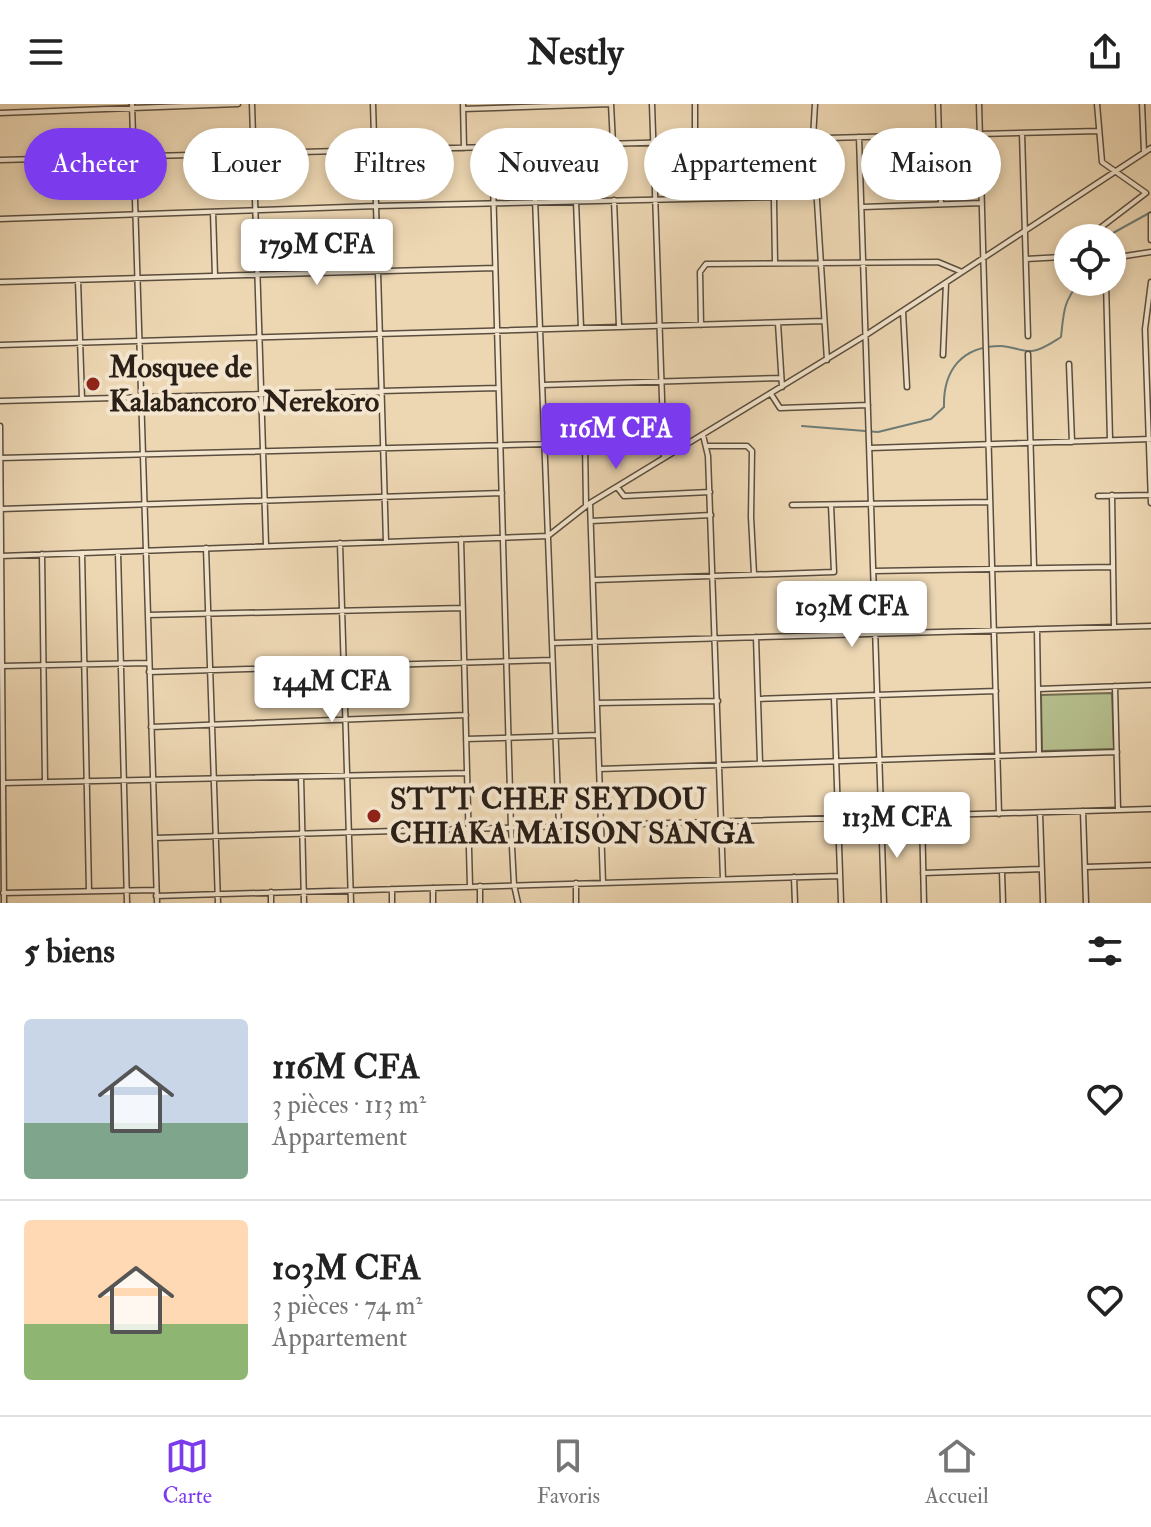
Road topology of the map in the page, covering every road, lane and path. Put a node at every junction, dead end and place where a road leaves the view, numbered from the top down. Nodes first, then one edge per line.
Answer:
1 (238, 104) edge
2 (252, 104) edge
3 (373, 104) edge
4 (611, 104) edge
5 (652, 104) edge
6 (695, 104) edge
7 (815, 104) edge
8 (938, 104) edge
9 (979, 104) edge
10 (1097, 104) edge
11 (1142, 104) edge
12 (553, 105) edge
13 (132, 106) edge
14 (463, 106) edge
15 (507, 106) edge
16 (0, 113) edge
17 (133, 128) edge
18 (252, 128) edge
19 (374, 128) edge
20 (612, 128) edge
21 (653, 128) edge
22 (695, 128) edge
23 (814, 128) edge
24 (939, 128) edge
25 (980, 128) edge
26 (1098, 131) junction
27 (1022, 133) junction
28 (1001, 134) edge
29 (845, 137) edge
30 (859, 137) joint
31 (454, 148) edge
32 (464, 148) junction
33 (470, 148) edge
34 (1151, 148) edge
35 (1144, 152) junction
36 (24, 159) edge
37 (0, 160) edge
38 (1114, 172) junction
39 (135, 200) edge
40 (255, 200) edge
41 (376, 200) edge
42 (493, 200) edge
43 (614, 200) joint
44 (655, 200) edge
45 (774, 200) edge
46 (816, 200) edge
47 (941, 200) edge
48 (982, 200) edge
49 (576, 201) junction
50 (535, 202) junction
51 (493, 203) junction
52 (982, 203) junction
53 (941, 204) junction
54 (376, 206) junction
55 (862, 207) junction
56 (255, 210) junction
57 (213, 212) junction
58 (135, 214) junction
59 (1151, 215) edge
60 (0, 219) edge
61 (1105, 224) edge
62 (1024, 231) junction
63 (1151, 240) edge
64 (1151, 252) edge
65 (1126, 256) edge
66 (1054, 257) edge
67 (983, 258) junction
68 (1026, 259) junction
69 (775, 262) junction
70 (864, 263) junction
71 (820, 264) junction
72 (495, 268) junction
73 (377, 271) junction
74 (962, 272) junction
75 (257, 275) junction
76 (215, 276) junction
77 (137, 278) junction
78 (78, 280) junction
79 (0, 282) edge
80 (1151, 282) edge
81 (946, 283) junction
82 (1106, 296) edge
83 (903, 311) junction
84 (824, 321) junction
85 (778, 323) junction
86 (701, 325) junction
87 (659, 326) junction
88 (619, 327) junction
89 (581, 328) junction
90 (540, 329) junction
91 (497, 331) junction
92 (379, 334) junction
93 (866, 335) junction
94 (1028, 336) dead end
95 (259, 337) junction
96 (139, 341) junction
97 (80, 342) junction
98 (0, 345) edge
99 (1028, 354) dead end
100 (943, 355) dead end
101 (827, 360) junction
102 (1069, 364) dead end
103 (781, 378) junction
104 (661, 381) junction
105 (1149, 383) edge
106 (542, 385) junction
107 (782, 387) junction
108 (907, 387) dead end
109 (498, 388) junction
110 (381, 391) junction
111 (261, 394) junction
112 (771, 394) junction
113 (141, 397) junction
114 (82, 399) junction
115 (0, 401) edge
116 (869, 405) junction
117 (0, 426) edge
118 (703, 435) junction
119 (1150, 439) edge
120 (663, 441) junction
121 (1110, 441) junction
122 (1072, 442) junction
123 (585, 443) junction
124 (1031, 443) junction
125 (544, 444) junction
126 (989, 444) junction
127 (500, 445) junction
128 (706, 446) junction
129 (383, 448) junction
130 (870, 448) junction
131 (263, 451) junction
132 (143, 454) junction
133 (0, 458) edge
134 (664, 459) junction
135 (617, 487) junction
136 (710, 492) junction
137 (502, 493) junction
138 (1112, 495) junction
139 (1151, 495) edge
140 (1098, 496) dead end
141 (385, 497) junction
142 (264, 500) junction
143 (990, 502) junction
144 (144, 503) junction
145 (1151, 503) edge
146 (588, 505) junction
147 (792, 505) dead end
148 (831, 505) junction
149 (872, 506) junction
150 (1, 509) edge
151 (711, 515) junction
152 (591, 521) junction
153 (548, 536) junction
154 (503, 538) junction
155 (461, 539) junction
156 (386, 542) junction
157 (340, 543) junction
158 (266, 546) junction
159 (206, 548) junction
160 (146, 551) junction
161 (118, 552) junction
162 (82, 553) junction
163 (42, 554) junction
164 (1, 556) edge
165 (1113, 567) junction
166 (1034, 568) junction
167 (992, 569) junction
168 (874, 571) junction
169 (714, 574) junction
170 (754, 574) junction
171 (593, 580) junction
172 (1, 608) edge
173 (463, 608) junction
174 (342, 611) junction
175 (208, 614) junction
176 (148, 615) junction
177 (1151, 626) edge
178 (1114, 627) junction
179 (1037, 629) junction
180 (994, 630) junction
181 (876, 634) junction
182 (756, 637) junction
183 (715, 638) junction
184 (595, 642) junction
185 (552, 643) junction
186 (552, 660) junction
187 (506, 661) junction
188 (464, 662) junction
189 (121, 663) junction
190 (149, 663) junction
191 (84, 664) junction
192 (43, 665) junction
193 (2, 666) edge
194 (344, 666) junction
195 (210, 670) junction
196 (149, 672) junction
197 (1151, 685) edge
198 (1115, 686) junction
199 (1038, 689) junction
200 (996, 691) junction
201 (878, 695) junction
202 (834, 696) junction
203 (758, 699) junction
204 (718, 701) junction
205 (597, 703) junction
206 (466, 715) junction
207 (345, 720) junction
208 (212, 725) junction
209 (151, 727) junction
210 (598, 735) junction
211 (555, 737) junction
212 (509, 738) junction
213 (466, 739) junction
214 (1117, 752) junction
215 (1039, 754) junction
216 (998, 756) junction
217 (880, 760) junction
218 (836, 761) junction
219 (760, 764) junction
220 (720, 765) junction
221 (599, 769) junction
222 (467, 773) junction
223 (347, 776) junction
224 (301, 777) junction
225 (213, 779) junction
226 (153, 780) junction
227 (2, 781) edge
228 (87, 781) junction
229 (123, 781) junction
230 (45, 782) junction
231 (1151, 809) edge
232 (1118, 810) junction
233 (1083, 811) junction
234 (1040, 813) junction
235 (999, 814) junction
236 (922, 816) junction
237 (882, 818) junction
238 (838, 819) junction
239 (720, 822) junction
240 (601, 825) junction
241 (559, 826) junction
242 (511, 828) junction
243 (469, 829) junction
244 (349, 832) junction
245 (302, 833) junction
246 (215, 836) junction
247 (155, 838) junction
248 (1151, 865) edge
249 (1085, 867) junction
250 (1042, 869) junction
251 (1002, 871) junction
252 (923, 873) junction
253 (840, 876) junction
254 (794, 877) junction
255 (723, 879) junction
256 (576, 883) junction
257 (603, 883) junction
258 (514, 885) junction
259 (480, 886) junction
260 (470, 887) junction
261 (433, 888) junction
262 (392, 889) junction
263 (351, 890) junction
264 (89, 891) junction
265 (126, 891) junction
266 (304, 891) junction
267 (271, 892) junction
268 (156, 893) junction
269 (217, 894) junction
270 (3, 898) edge
271 (127, 903) edge
272 (157, 903) edge
273 (218, 903) edge
274 (271, 903) edge
275 (304, 903) edge
276 (351, 903) edge
277 (392, 903) edge
278 (433, 903) edge
279 (480, 903) edge
280 (518, 903) edge
281 (576, 903) edge
282 (795, 903) edge
283 (841, 903) edge
284 (884, 903) edge
285 (924, 903) edge
286 (1003, 903) edge
287 (1043, 903) edge
288 (1086, 903) edge

1 - 13 street
2 - 18 street
3 - 19 street
4 - 12 street
4 - 20 street
5 - 21 street
6 - 22 street
7 - 23 street
8 - 24 street
9 - 25 street
10 - 26 street
11 - 35 street
12 - 15 street
13 - 16 street
13 - 17 street
14 - 15 street
14 - 32 street
26 - 27 street
26 - 38 street
27 - 28 street
27 - 62 street
29 - 30 street
30 - 55 street
31 - 32 street
32 - 33 street
34 - 35 street
35 - 38 street
36 - 37 street
38 - 61 street
38 - 62 street
39 - 58 street
40 - 56 street
41 - 54 street
42 - 51 street
43 - 49 street
43 - 88 street
44 - 87 street
45 - 69 street
46 - 71 street
47 - 53 street
48 - 52 street
49 - 50 street
49 - 89 street
50 - 51 street
50 - 90 street
51 - 54 street
51 - 72 street
52 - 53 street
52 - 67 street
53 - 55 street
54 - 56 street
54 - 73 street
55 - 70 street
56 - 57 street
56 - 75 street
57 - 58 street
57 - 76 street
58 - 60 street
58 - 77 street
59 - 63 street
62 - 67 street
62 - 68 street
64 - 65 street
66 - 68 street
67 - 74 street
67 - 126 street
68 - 94 street
69 - 71 street
69 - 86 street
70 - 71 street
70 - 74 street
70 - 93 street
71 - 84 street
72 - 73 street
72 - 91 street
73 - 75 street
73 - 92 street
74 - 81 street
75 - 76 street
75 - 95 street
76 - 77 street
77 - 78 street
77 - 96 street
78 - 79 street
78 - 97 street
80 - 105 street
81 - 83 street
81 - 100 street
82 - 121 street
83 - 93 street
83 - 108 street
84 - 85 street
84 - 101 street
85 - 86 street
85 - 103 street
86 - 87 street
87 - 88 street
87 - 104 street
88 - 89 street
89 - 90 street
90 - 91 street
90 - 106 street
91 - 92 street
91 - 109 street
92 - 95 street
92 - 110 street
93 - 101 street
93 - 116 street
95 - 96 street
95 - 111 street
96 - 97 street
96 - 113 street
97 - 98 street
97 - 114 street
99 - 124 street
101 - 107 street
102 - 122 street
103 - 104 street
103 - 107 street
104 - 106 street
104 - 120 street
105 - 119 street
106 - 125 street
107 - 112 street
109 - 110 street
109 - 127 street
110 - 111 street
110 - 129 street
111 - 113 street
111 - 131 street
112 - 116 street
112 - 118 street
113 - 114 street
113 - 132 street
114 - 115 street
116 - 130 street
117 - 133 street
118 - 128 street
118 - 134 street
119 - 121 street
119 - 139 street
120 - 123 street
120 - 134 street
121 - 122 street
122 - 124 street
123 - 125 street
123 - 146 street
124 - 126 street
124 - 166 street
125 - 127 street
125 - 153 street
126 - 130 street
126 - 143 street
127 - 129 street
127 - 137 street
128 - 136 street
128 - 170 street
129 - 131 street
129 - 141 street
130 - 149 street
131 - 132 street
131 - 142 street
132 - 133 street
132 - 144 street
133 - 150 street
134 - 135 street
135 - 136 street
135 - 146 street
136 - 151 street
137 - 141 street
137 - 154 street
138 - 139 street
138 - 140 street
138 - 165 street
139 - 145 street
141 - 142 street
141 - 156 street
142 - 144 street
142 - 158 street
143 - 149 street
143 - 167 street
144 - 150 street
144 - 160 street
146 - 152 street
146 - 153 street
147 - 148 street
148 - 149 street
148 - 170 street
149 - 168 street
150 - 164 street
151 - 152 street
151 - 169 street
152 - 171 street
153 - 154 street
153 - 185 street
154 - 155 street
154 - 187 street
155 - 156 street
155 - 173 street
156 - 157 street
157 - 158 street
157 - 174 street
158 - 159 street
159 - 160 street
159 - 175 street
160 - 161 street
160 - 176 street
161 - 162 street
161 - 189 street
162 - 163 street
162 - 191 street
163 - 164 street
163 - 192 street
164 - 172 street
165 - 166 street
165 - 178 street
166 - 167 street
167 - 168 street
167 - 180 street
168 - 181 street
169 - 170 street
169 - 171 street
169 - 183 street
171 - 184 street
172 - 193 street
173 - 174 street
173 - 188 street
174 - 175 street
174 - 194 street
175 - 176 street
175 - 195 street
176 - 190 street
177 - 178 street
178 - 179 street
179 - 180 street
179 - 199 street
180 - 181 street
180 - 200 street
181 - 182 street
181 - 201 street
182 - 183 street
182 - 203 street
183 - 184 street
183 - 204 street
184 - 185 street
184 - 205 street
185 - 186 street
186 - 187 street
186 - 211 street
187 - 188 street
187 - 212 street
188 - 194 street
188 - 206 street
189 - 190 street
189 - 191 street
189 - 229 street
190 - 196 street
191 - 192 street
191 - 228 street
192 - 193 street
192 - 230 street
193 - 227 street
194 - 195 street
194 - 207 street
195 - 196 street
195 - 208 street
196 - 209 street
197 - 198 street
198 - 199 street
198 - 214 street
199 - 215 street
200 - 201 street
200 - 216 street
201 - 202 street
201 - 217 street
202 - 203 street
202 - 218 street
203 - 219 street
204 - 205 street
204 - 220 street
205 - 210 street
206 - 207 street
206 - 213 street
207 - 208 street
207 - 223 street
208 - 209 street
208 - 225 street
209 - 226 street
210 - 211 street
210 - 221 street
211 - 212 street
211 - 241 street
212 - 213 street
212 - 242 street
213 - 222 street
214 - 215 street
214 - 232 street
215 - 216 street
216 - 217 street
216 - 235 street
217 - 218 street
217 - 237 street
218 - 219 street
218 - 238 street
219 - 220 street
220 - 221 street
220 - 239 street
221 - 240 street
222 - 223 street
222 - 243 street
223 - 224 street
223 - 244 street
224 - 225 street
224 - 245 street
225 - 226 street
225 - 246 street
226 - 229 street
226 - 247 street
227 - 230 street
227 - 270 street
228 - 229 street
228 - 230 street
228 - 264 street
229 - 265 street
231 - 232 street
232 - 233 street
233 - 234 street
233 - 249 street
234 - 235 street
234 - 250 street
235 - 236 street
236 - 237 street
236 - 252 street
237 - 238 street
237 - 284 street
238 - 239 street
238 - 253 street
239 - 240 street
239 - 255 street
240 - 241 street
240 - 257 street
241 - 242 street
242 - 243 street
242 - 258 street
243 - 244 street
243 - 260 street
244 - 245 street
244 - 263 street
245 - 246 street
245 - 266 street
246 - 247 street
246 - 269 street
247 - 268 street
248 - 249 street
249 - 288 street
250 - 251 street
250 - 287 street
251 - 252 street
251 - 286 street
252 - 285 street
253 - 254 street
253 - 283 street
254 - 255 street
254 - 282 street
255 - 257 street
256 - 257 street
256 - 258 street
256 - 281 street
258 - 259 street
258 - 280 street
259 - 260 street
259 - 279 street
260 - 261 street
261 - 262 street
261 - 278 street
262 - 263 street
262 - 277 street
263 - 266 street
263 - 276 street
264 - 265 street
264 - 270 street
265 - 268 street
265 - 271 street
266 - 267 street
266 - 275 street
267 - 269 street
267 - 274 street
268 - 269 street
268 - 272 street
269 - 273 street

